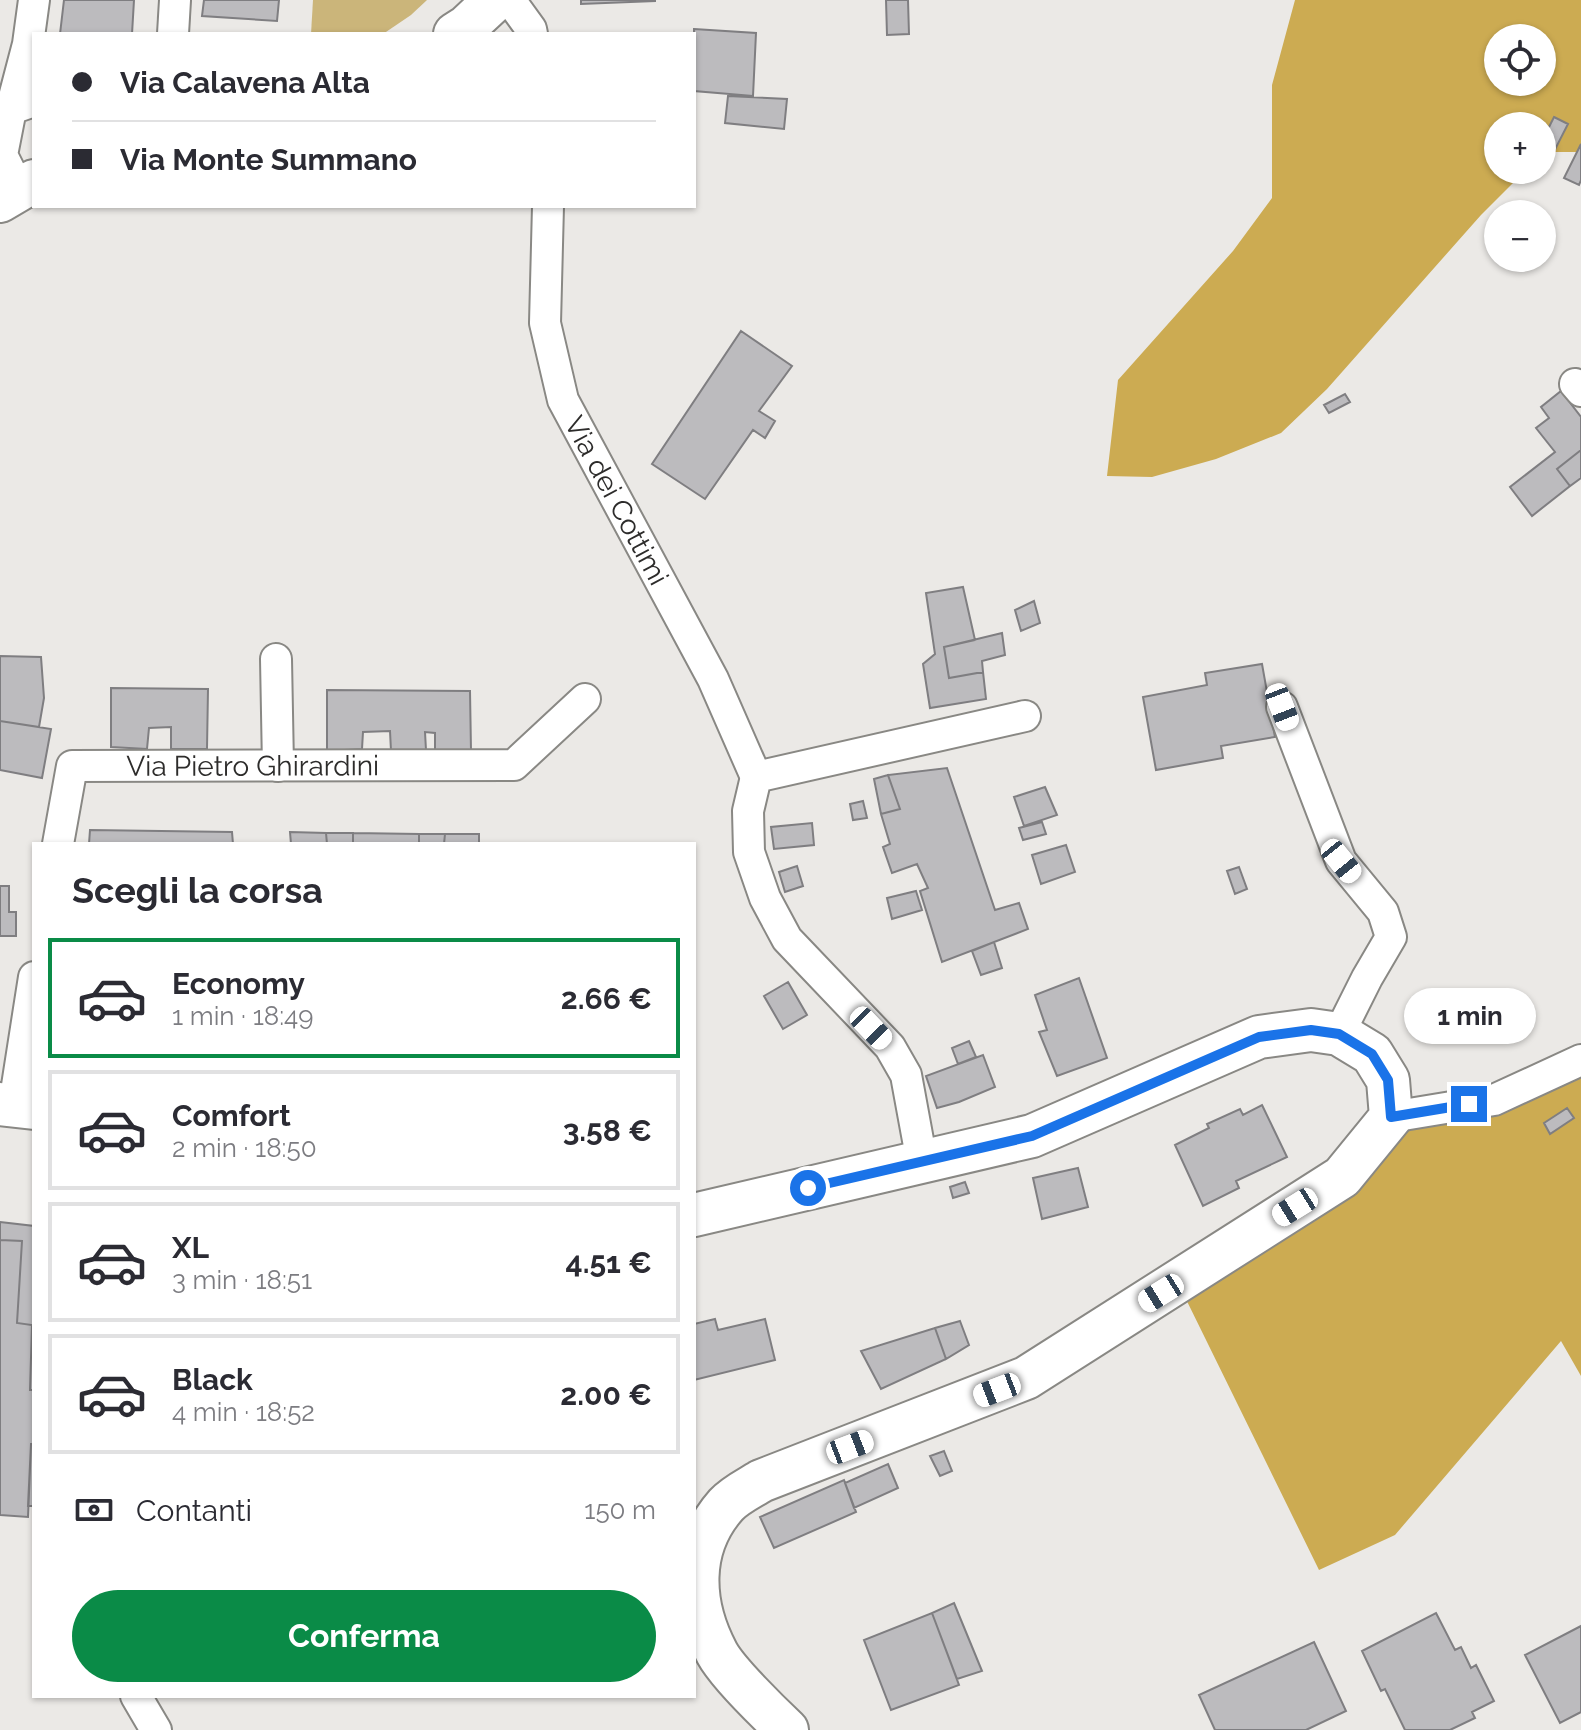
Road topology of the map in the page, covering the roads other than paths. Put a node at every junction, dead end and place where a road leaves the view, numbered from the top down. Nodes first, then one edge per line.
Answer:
1 (34, 0) edge
2 (175, 0) edge
3 (495, 0) edge
4 (510, 0) edge
5 (173, 32) edge
6 (458, 32) edge
7 (532, 32) edge
8 (23, 105) edge
9 (18, 190) edge
10 (548, 208) edge
11 (276, 659) dead end
12 (585, 699) dead end
13 (1282, 707) dead end
14 (1025, 716) dead end
15 (278, 766) junction
16 (756, 777) junction
17 (58, 842) edge
18 (32, 999) edge
19 (1339, 1034) junction
20 (27, 1054) edge
21 (1581, 1060) edge
22 (16, 1106) edge
23 (1391, 1117) junction
24 (922, 1162) junction
25 (696, 1215) edge
26 (137, 1698) edge
27 (156, 1730) edge
28 (787, 1730) edge

1 - 8 street
2 - 5 street
3 - 6 street
4 - 7 street
8 - 9 street
10 - 16 street, Via dei Cottimi
11 - 15 street
12 - 15 street, Via Pietro Ghirardini
13 - 19 street
14 - 16 street
15 - 17 street, Via Pietro Ghirardini
16 - 24 street
18 - 20 street
19 - 23 street
19 - 24 street
20 - 22 street
21 - 23 street
23 - 28 street
24 - 25 street
26 - 27 street

